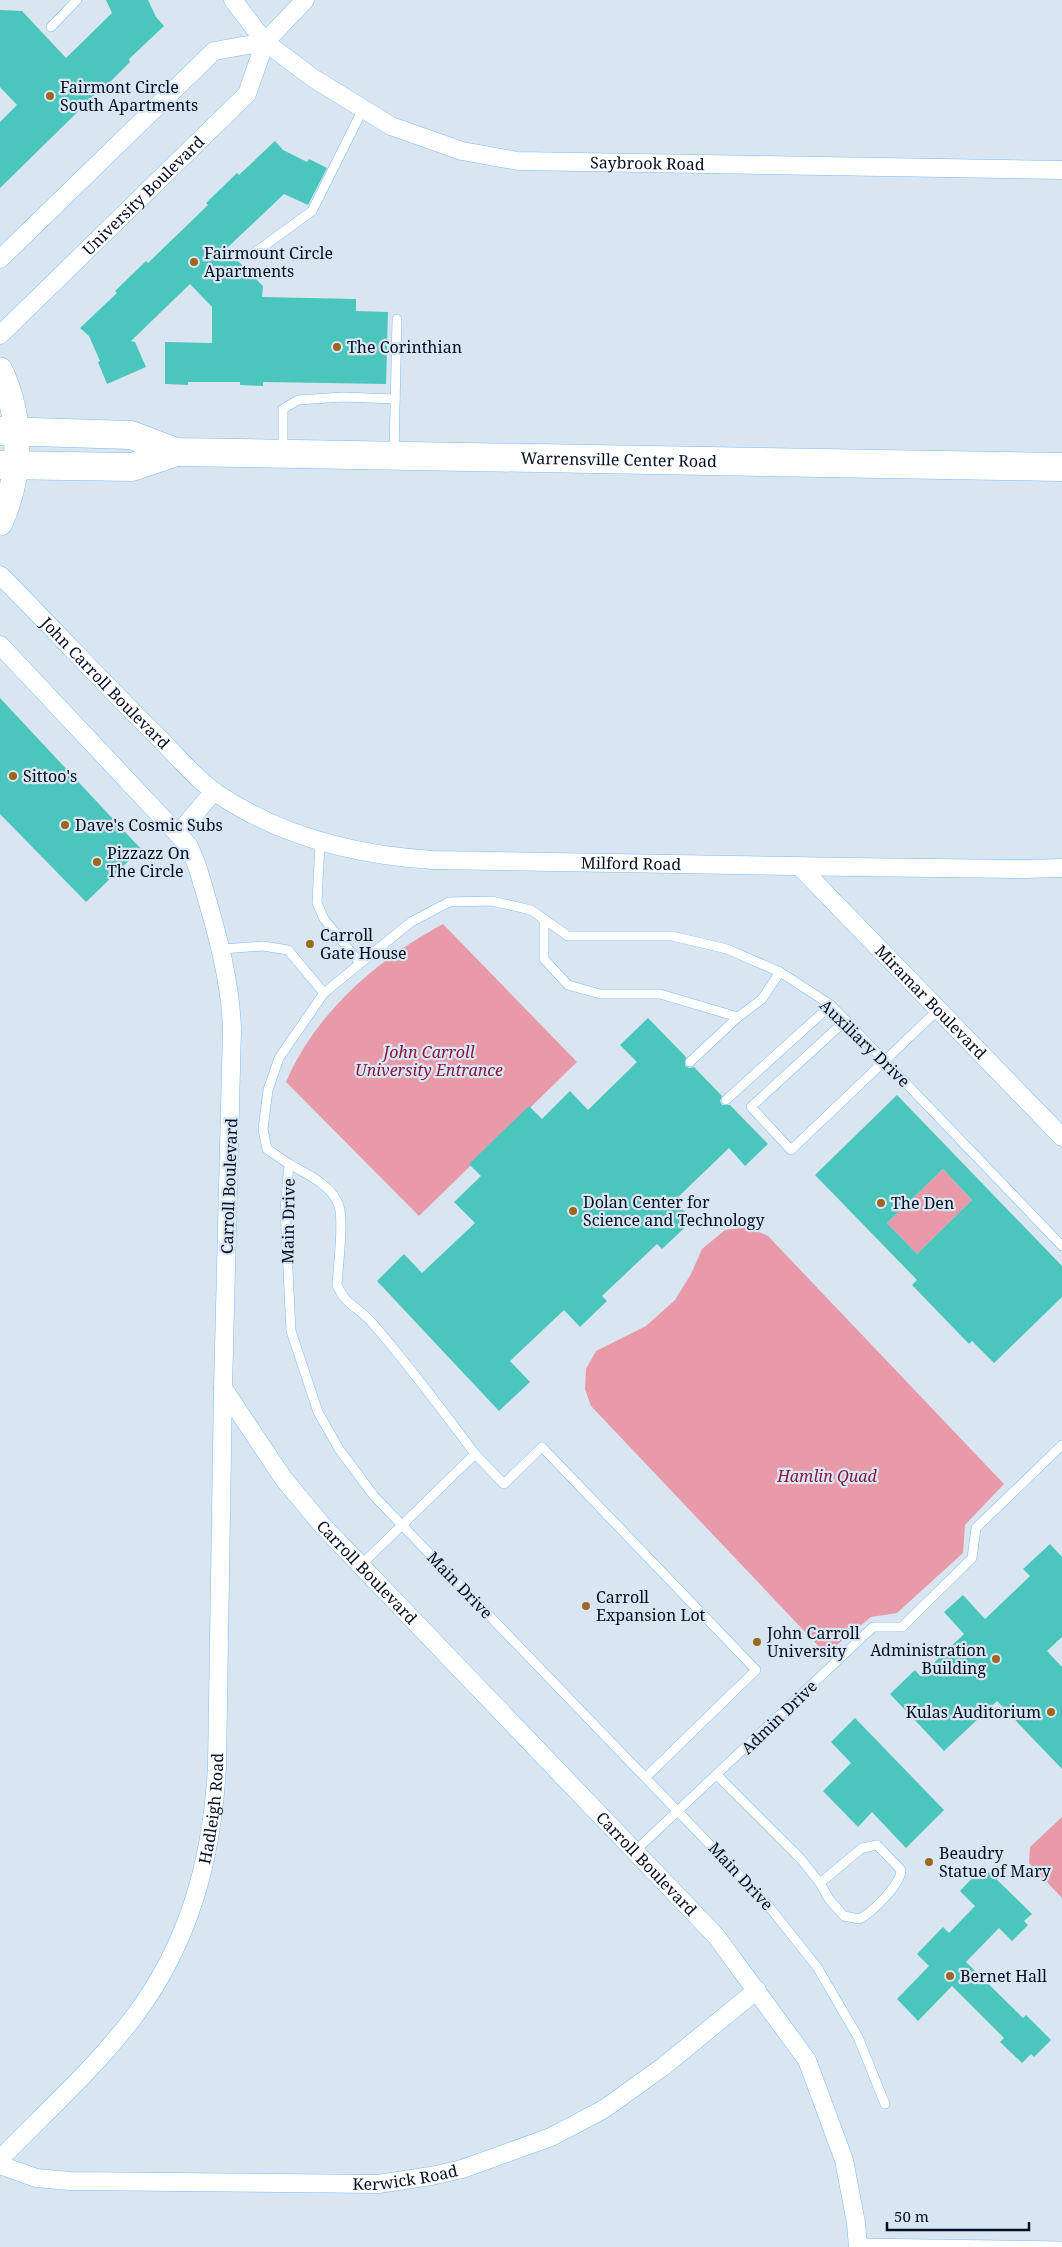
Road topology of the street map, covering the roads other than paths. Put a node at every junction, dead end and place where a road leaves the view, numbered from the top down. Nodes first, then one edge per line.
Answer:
1 (77, 0) edge
2 (234, 0) edge
3 (305, 0) edge
4 (51, 27) dead end
5 (265, 42) junction
6 (363, 109) junction
7 (1062, 170) edge
8 (257, 251) dead end
9 (0, 259) edge
10 (397, 319) dead end
11 (0, 336) edge
12 (0, 370) edge
13 (395, 400) junction
14 (8, 432) edge
15 (176, 452) junction
16 (283, 454) junction
17 (394, 456) junction
18 (8, 465) edge
19 (1062, 467) edge
20 (0, 524) edge
21 (0, 575) edge
22 (0, 645) edge
23 (214, 791) junction
24 (178, 834) junction
25 (320, 842) junction
26 (800, 866) junction
27 (1062, 868) edge
28 (544, 920) junction
29 (222, 949) junction
30 (360, 963) junction
31 (780, 972) junction
32 (324, 993) junction
33 (831, 1005) junction
34 (939, 1009) junction
35 (738, 1017) junction
36 (846, 1020) junction
37 (885, 1060) junction
38 (690, 1062) dead end
39 (726, 1100) dead end
40 (1062, 1137) edge
41 (289, 1164) junction
42 (1062, 1246) edge
43 (224, 1388) junction
44 (1062, 1445) edge
45 (475, 1454) junction
46 (402, 1525) junction
47 (360, 1566) junction
48 (717, 1775) junction
49 (646, 1777) junction
50 (679, 1811) junction
51 (635, 1851) junction
52 (820, 1883) junction
53 (757, 1990) junction
54 (885, 2104) dead end
55 (0, 2159) edge
56 (0, 2165) edge
57 (858, 2245) edge
58 (1062, 2246) edge

1 - 4 lane
2 - 5 street, Saybrook Road
3 - 5 street, University Boulevard
5 - 6 street, Saybrook Road
5 - 9 street
5 - 11 street, University Boulevard
6 - 7 street, Saybrook Road
6 - 8 lane
10 - 13 lane
12 - 14 main road
13 - 16 lane
13 - 17 lane
14 - 15 main road, Warrensville Center Road
14 - 18 main road
15 - 16 main road, Warrensville Center Road
15 - 18 main road, Warrensville Center Road
16 - 17 main road, Warrensville Center Road
17 - 19 main road, Warrensville Center Road
18 - 20 main road
21 - 23 street, John Carroll Boulevard
22 - 24 street
23 - 24 street
23 - 25 street, Milford Road
24 - 29 street, Carroll Boulevard
25 - 26 street, Milford Road
25 - 30 lane
26 - 27 street, Milford Road
26 - 34 street, Miramar Boulevard
28 - 30 lane, Auxiliary Drive
28 - 31 lane, Auxiliary Drive
28 - 35 lane
29 - 32 lane
29 - 43 street, Carroll Boulevard
30 - 32 lane, Auxiliary Drive
31 - 33 lane, Auxiliary Drive
31 - 35 lane
32 - 41 lane, Main Drive
33 - 36 lane, Auxiliary Drive
33 - 39 lane
34 - 37 lane
34 - 40 street, Miramar Boulevard
35 - 38 lane
36 - 37 lane, Auxiliary Drive
36 - 37 lane
37 - 42 lane, Auxiliary Drive
41 - 45 lane
41 - 46 lane, Main Drive
43 - 47 street, Carroll Boulevard
43 - 55 street, Hadleigh Road
44 - 48 lane, Admin Drive
45 - 46 lane
45 - 49 lane
46 - 47 lane
46 - 49 lane, Main Drive
47 - 51 street, Carroll Boulevard
48 - 50 lane, Admin Drive
48 - 52 lane
49 - 50 lane, Main Drive
50 - 51 lane, Admin Drive
50 - 54 lane, Main Drive
51 - 53 street, Carroll Boulevard
52 - 52 lane
53 - 56 street, Kerwick Road
53 - 57 street, Carroll Boulevard
57 - 58 lane

